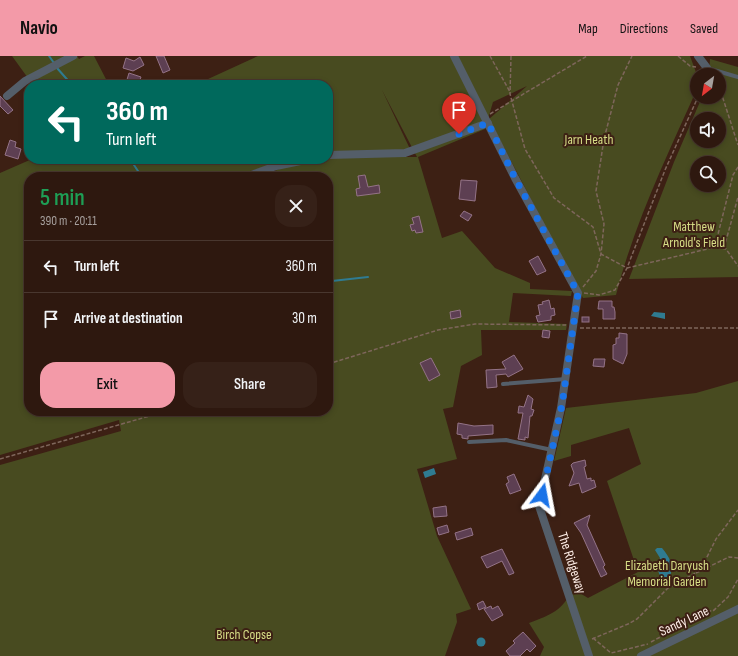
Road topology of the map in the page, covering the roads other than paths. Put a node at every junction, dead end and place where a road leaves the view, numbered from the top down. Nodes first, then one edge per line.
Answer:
1 (73, 56) edge
2 (454, 56) edge
3 (698, 56) edge
4 (707, 56) edge
5 (706, 66) junction
6 (738, 77) edge
7 (27, 80) edge
8 (24, 82) edge
9 (7, 96) dead end
10 (486, 120) junction
11 (333, 155) edge
12 (286, 164) edge
13 (260, 172) edge
14 (566, 379) junction
15 (503, 384) dead end
16 (469, 442) dead end
17 (552, 450) junction
18 (738, 609) edge
19 (589, 656) edge
20 (640, 656) edge

1 - 7 street
2 - 10 street
3 - 5 street
4 - 5 street
5 - 6 lane
8 - 9 street
10 - 11 street
10 - 14 street, The Ridgeway
12 - 13 street
14 - 15 lane
14 - 17 street, The Ridgeway
16 - 17 lane
17 - 19 street, The Ridgeway
18 - 20 street, Sandy Lane

